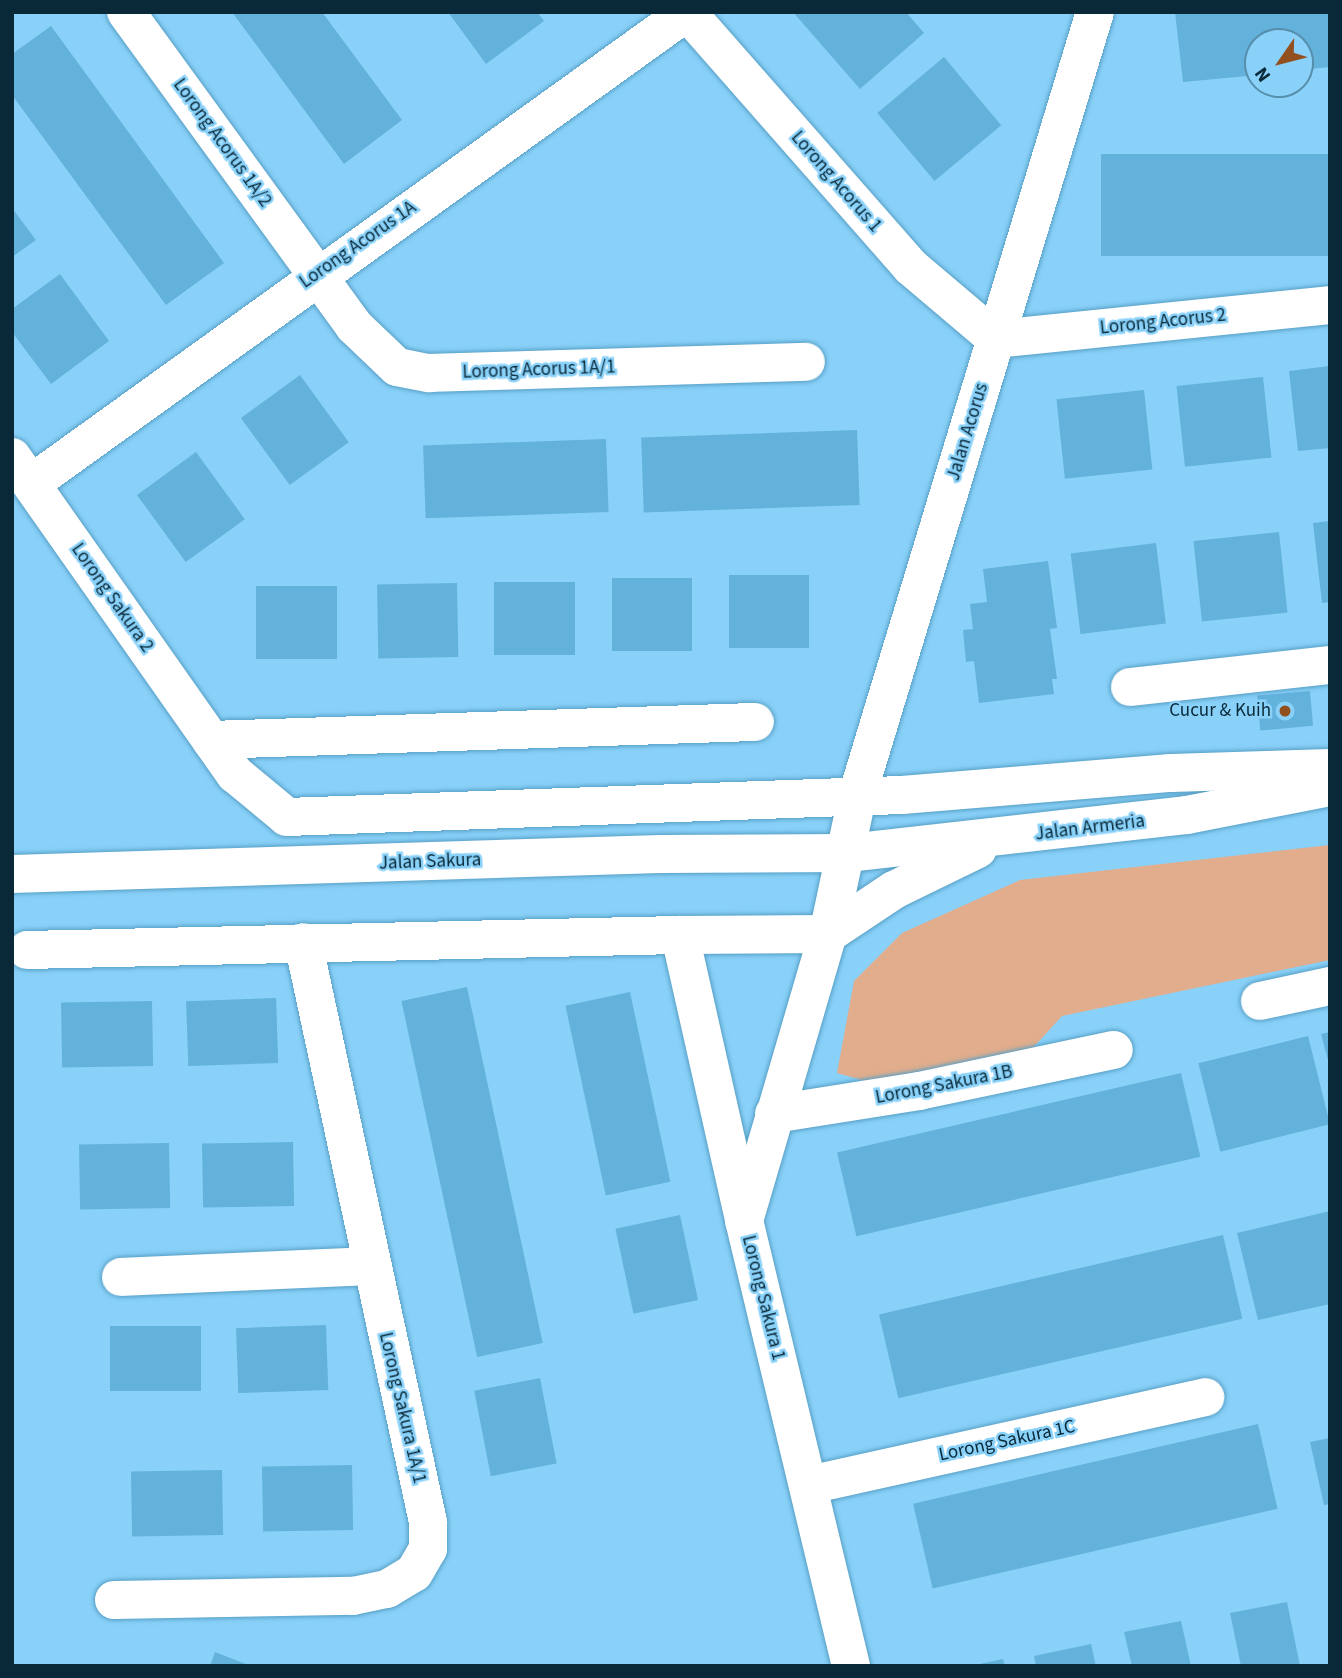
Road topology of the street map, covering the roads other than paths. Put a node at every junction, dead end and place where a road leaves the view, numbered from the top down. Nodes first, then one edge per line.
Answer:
1 (126, 12) edge
2 (687, 12) edge
3 (1095, 12) edge
4 (318, 273) junction
5 (1330, 305) edge
6 (996, 339) junction
7 (806, 362) dead end
8 (22, 470) edge
9 (1330, 665) edge
10 (1130, 687) dead end
11 (755, 722) dead end
12 (211, 740) junction
13 (1330, 768) edge
14 (1330, 787) edge
15 (858, 793) junction
16 (998, 839) junction
17 (848, 853) junction
18 (12, 874) edge
19 (828, 934) junction
20 (680, 935) junction
21 (303, 942) junction
22 (27, 950) dead end
23 (1330, 986) edge
24 (1259, 1000) dead end
25 (1114, 1051) dead end
26 (774, 1114) junction
27 (744, 1221) junction
28 (370, 1266) junction
29 (121, 1278) dead end
30 (1205, 1398) dead end
31 (809, 1485) junction
32 (114, 1600) dead end
33 (851, 1666) edge

1 - 4 street, Lorong Acorus 1A/2
2 - 4 street, Lorong Acorus 1A
2 - 6 street, Lorong Acorus 1
3 - 6 street, Jalan Acorus
4 - 7 street, Lorong Acorus 1A/1
4 - 8 street, Lorong Acorus 1A
5 - 6 street, Lorong Acorus 2
6 - 15 street, Jalan Acorus
8 - 12 street, Lorong Sakura 2
9 - 10 street
11 - 12 street
12 - 15 street
13 - 15 street
14 - 16 street, Jalan Armeria
15 - 17 street, Jalan Acorus
16 - 17 street, Jalan Armeria
16 - 19 street
17 - 18 street, Jalan Sakura
17 - 19 street, Lorong Sakura 1
19 - 20 street
19 - 26 street, Lorong Sakura 1
20 - 21 street
20 - 27 street
21 - 22 street
21 - 28 street, Lorong Sakura 1A/1
23 - 24 street
25 - 26 street, Lorong Sakura 1B
26 - 27 street, Lorong Sakura 1
27 - 31 street, Lorong Sakura 1
28 - 29 street
28 - 32 street, Lorong Sakura 1A/1
30 - 31 street, Lorong Sakura 1C
31 - 33 street, Lorong Sakura 1

